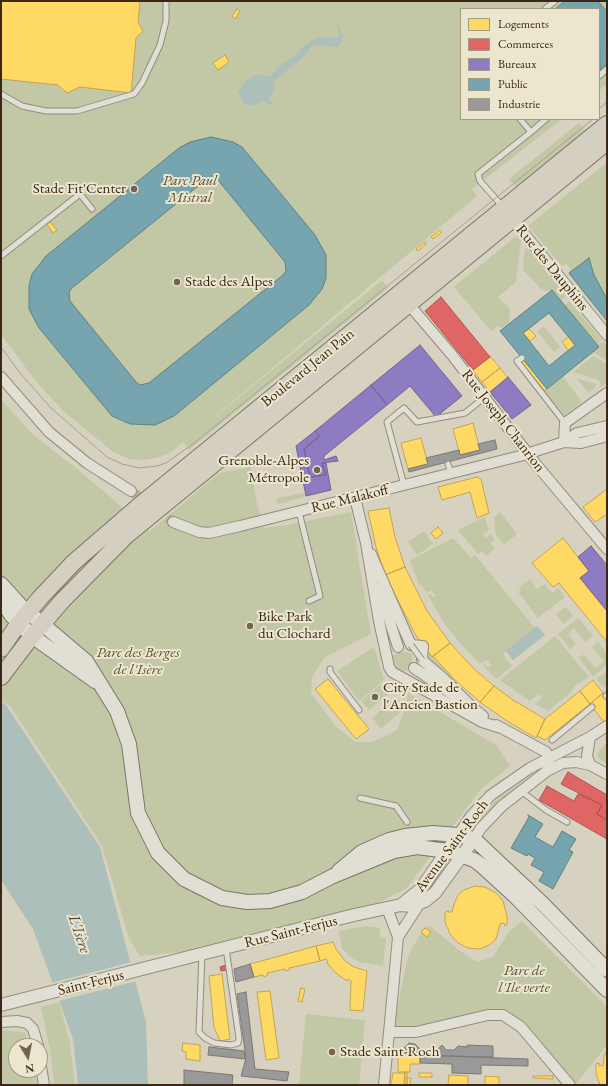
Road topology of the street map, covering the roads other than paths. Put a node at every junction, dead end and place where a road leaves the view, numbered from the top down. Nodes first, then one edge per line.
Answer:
1 (166, 1) edge
2 (555, 1) edge
3 (546, 8) edge
4 (1, 94) edge
5 (521, 120) edge
6 (545, 120) edge
7 (607, 124) edge
8 (531, 132) junction
9 (607, 142) edge
10 (92, 209) dead end
11 (508, 214) junction
12 (1, 256) edge
13 (404, 299) junction
14 (607, 335) edge
15 (522, 358) dead end
16 (1, 377) edge
17 (607, 393) edge
18 (485, 397) junction
19 (565, 423) junction
20 (607, 426) edge
21 (607, 436) edge
22 (564, 442) junction
23 (528, 453) junction
24 (404, 485) junction
25 (132, 491) tunnel mouth
26 (355, 498) junction
27 (299, 512) junction
28 (172, 522) tunnel mouth
29 (366, 543) junction
30 (607, 549) edge
31 (370, 553) junction
32 (1, 584) edge
33 (1, 599) edge
34 (309, 601) dead end
35 (23, 618) junction
36 (37, 630) junction
37 (411, 645) junction
38 (423, 646) junction
39 (398, 647) junction
40 (1, 649) edge
41 (386, 656) junction
42 (422, 660) junction
43 (414, 668) junction
44 (330, 669) dead end
45 (3, 675) edge
46 (402, 678) junction
47 (592, 707) dead end
48 (474, 709) junction
49 (359, 710) dead end
50 (501, 728) junction
51 (606, 728) edge
52 (590, 737) junction
53 (552, 740) dead end
54 (549, 758) junction
55 (590, 765) junction
56 (547, 771) junction
57 (607, 774) edge
58 (521, 791) junction
59 (360, 798) dead end
60 (407, 822) dead end
61 (567, 822) dead end
62 (458, 835) junction
63 (474, 839) junction
64 (448, 851) junction
65 (462, 855) junction
66 (333, 876) junction
67 (420, 903) junction
68 (401, 905) junction
69 (387, 908) junction
70 (398, 937) junction
71 (226, 948) junction
72 (202, 954) junction
73 (180, 960) joint
74 (607, 970) edge
75 (607, 990) edge
76 (1, 1005) edge
77 (1, 1022) edge
78 (389, 1032) junction
79 (36, 1038) edge
80 (384, 1085) edge
81 (570, 1085) edge

1 - 4 lane
2 - 3 lane
5 - 8 lane
6 - 8 lane
7 - 11 main road, Boulevard Jean Pain
8 - 11 lane
9 - 11 main road, Boulevard Jean Pain
10 - 12 lane
11 - 13 main road, Boulevard Jean Pain
11 - 14 street, Rue des Dauphins
13 - 18 street, Rue Joseph Chanrion
13 - 35 main road, Boulevard Jean Pain
13 - 36 main road, Boulevard Jean Pain
15 - 19 lane
16 - 25 street
17 - 19 street
18 - 23 street, Rue Joseph Chanrion
18 - 24 lane
19 - 22 street
20 - 22 street
21 - 22 street
22 - 23 street, Rue Malakoff
23 - 24 street, Rue Malakoff
23 - 30 street, Rue Joseph Chanrion
24 - 26 street, Rue Malakoff
26 - 27 street, Rue Malakoff
26 - 29 street
27 - 28 street, Rue Malakoff
27 - 34 lane
29 - 31 street
29 - 41 street
31 - 37 street
31 - 39 street
32 - 35 main road
33 - 35 main road
35 - 36 main road
35 - 40 main road, Boulevard Jean Pain
36 - 45 main road, Boulevard Jean Pain
36 - 66 main road
37 - 38 street
37 - 42 lane, bridge
38 - 39 street
38 - 42 street
38 - 43 street
39 - 41 street
41 - 46 street
42 - 48 street
43 - 46 street
43 - 48 street
44 - 49 lane
46 - 50 street
47 - 53 lane
48 - 50 street
50 - 54 street
51 - 52 street, Avenue Saint-Roch
52 - 54 street, Avenue Saint-Roch
52 - 55 street
54 - 56 street
54 - 62 street, Avenue Saint-Roch
55 - 56 street, Avenue Saint-Roch
55 - 57 street
56 - 58 street, Avenue Saint-Roch
58 - 61 lane
58 - 63 street, Avenue Saint-Roch
59 - 60 lane
62 - 63 main road
62 - 64 street, Avenue Saint-Roch
62 - 66 main road
63 - 65 street, Avenue Saint-Roch
63 - 74 main road
64 - 65 main road
64 - 66 main road
64 - 68 street, Avenue Saint-Roch
65 - 67 street, Avenue Saint-Roch
65 - 75 main road
67 - 68 street, Avenue Saint-Roch
67 - 70 street, Avenue Saint-Roch
68 - 69 street, Rue Saint-Ferjus
69 - 70 street, Avenue Saint-Roch
69 - 71 street, Rue Saint-Ferjus
70 - 78 street, Avenue Saint-Roch
71 - 72 street, Rue Saint-Ferjus
71 - 72 lane
72 - 73 street, Rue Saint-Ferjus
73 - 76 street, Saint-Ferjus
77 - 79 street
78 - 80 street, Avenue Saint-Roch
78 - 81 street

